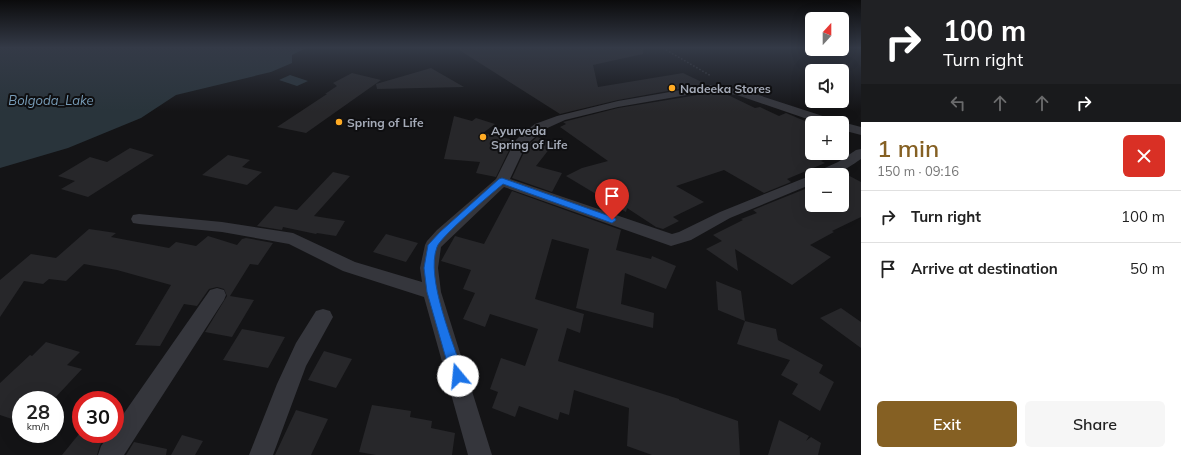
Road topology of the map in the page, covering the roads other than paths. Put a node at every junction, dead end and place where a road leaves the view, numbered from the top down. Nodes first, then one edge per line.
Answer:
1 (810, 116) edge
2 (849, 128) edge
3 (861, 131) edge
4 (861, 153) edge
5 (836, 168) edge
6 (502, 181) junction
7 (805, 182) edge
8 (139, 219) dead end
9 (432, 292) junction
10 (217, 296) dead end
11 (323, 317) dead end
12 (110, 455) edge
13 (261, 455) edge
14 (480, 455) edge

1 - 6 street
2 - 3 street
4 - 5 street
6 - 7 street
6 - 9 street
8 - 9 street
9 - 14 street
10 - 12 street
11 - 13 street

